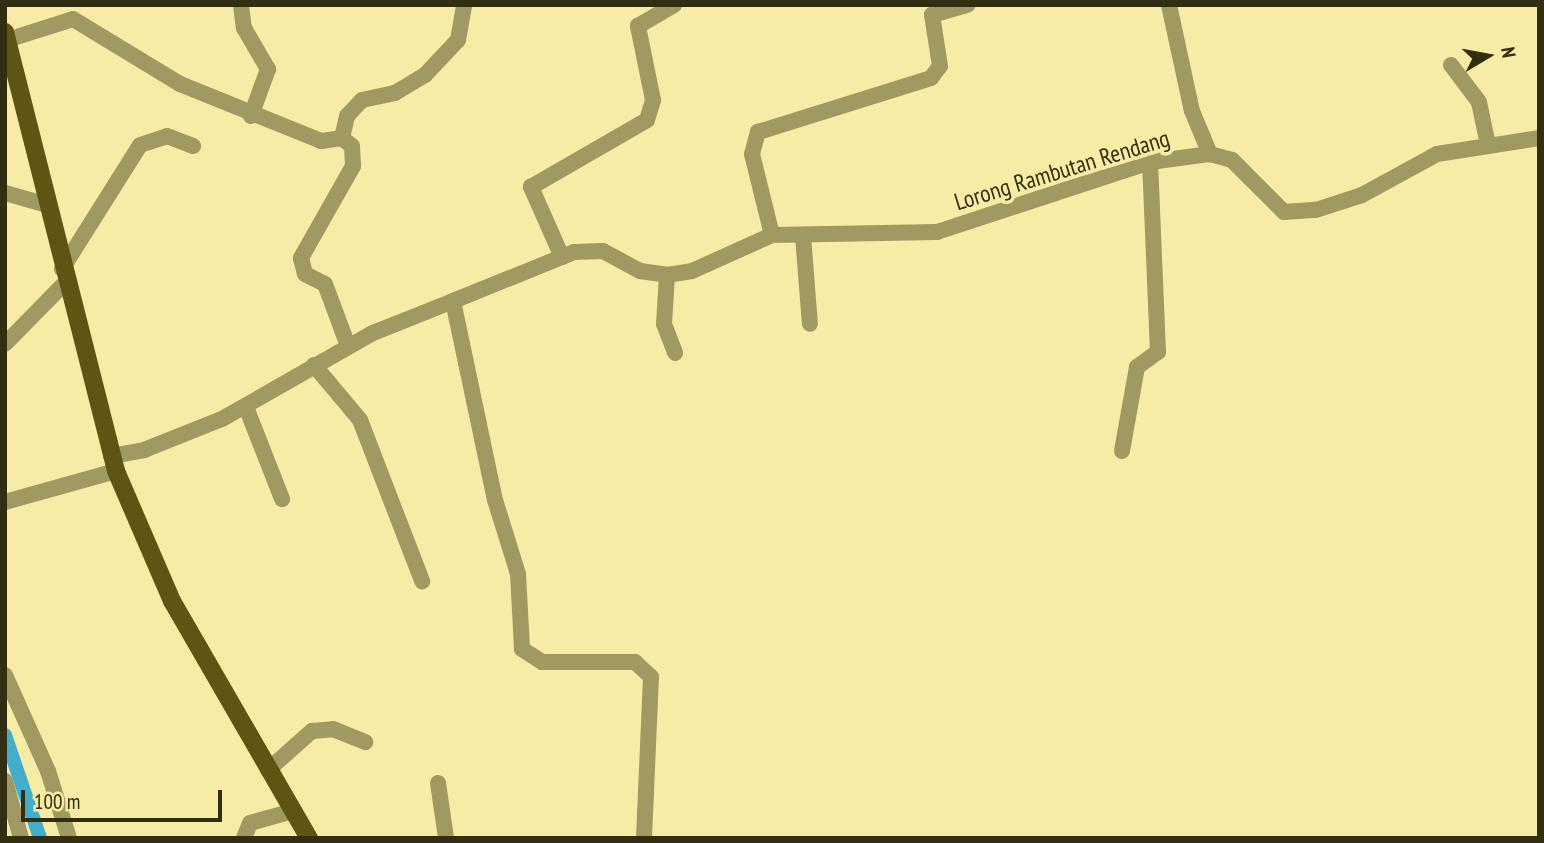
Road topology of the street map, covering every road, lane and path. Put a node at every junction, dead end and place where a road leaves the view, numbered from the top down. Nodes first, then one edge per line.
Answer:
1 (241, 5) edge
2 (464, 5) edge
3 (674, 5) edge
4 (1169, 5) edge
5 (960, 6) edge
6 (6, 36) edge
7 (1451, 65) dead end
8 (251, 116) junction
9 (342, 138) junction
10 (1539, 138) edge
11 (1488, 145) junction
12 (192, 146) dead end
13 (1210, 154) junction
14 (1150, 162) junction
15 (5, 193) edge
16 (47, 205) junction
17 (772, 235) junction
18 (803, 236) junction
19 (562, 257) junction
20 (667, 275) junction
21 (64, 276) junction
22 (453, 302) junction
23 (810, 324) dead end
24 (5, 344) edge
25 (348, 345) junction
26 (675, 353) dead end
27 (314, 365) junction
28 (246, 407) junction
29 (1122, 451) dead end
30 (114, 463) junction
31 (282, 499) dead end
32 (5, 502) edge
33 (422, 581) dead end
34 (5, 675) edge
35 (365, 742) dead end
36 (268, 770) junction
37 (5, 781) edge
38 (438, 783) dead end
39 (293, 811) junction
40 (21, 838) edge
41 (69, 838) edge
42 (244, 838) edge
43 (309, 838) edge
44 (446, 838) edge
45 (644, 838) edge

1 - 8 street
2 - 9 street
3 - 19 street
4 - 13 street
5 - 17 street
6 - 8 street
6 - 16 main road
7 - 11 street
8 - 9 street
9 - 25 street
10 - 11 street, Lorong Rambutan Rendang
11 - 13 street, Lorong Rambutan Rendang
12 - 21 street
13 - 14 street, Lorong Rambutan Rendang
14 - 18 street, Lorong Rambutan Rendang
14 - 29 street
15 - 16 street
16 - 21 main road
17 - 18 street, Lorong Rambutan Rendang
17 - 20 street
18 - 23 street
19 - 20 street
19 - 22 street
20 - 26 street
21 - 24 street
21 - 30 main road
22 - 25 street
22 - 45 street
25 - 27 street
27 - 28 street
27 - 33 street
28 - 30 street
28 - 31 street
30 - 32 street
30 - 36 main road
34 - 41 street
35 - 36 street
36 - 39 main road
37 - 40 street
38 - 44 street
39 - 42 street
39 - 43 main road

